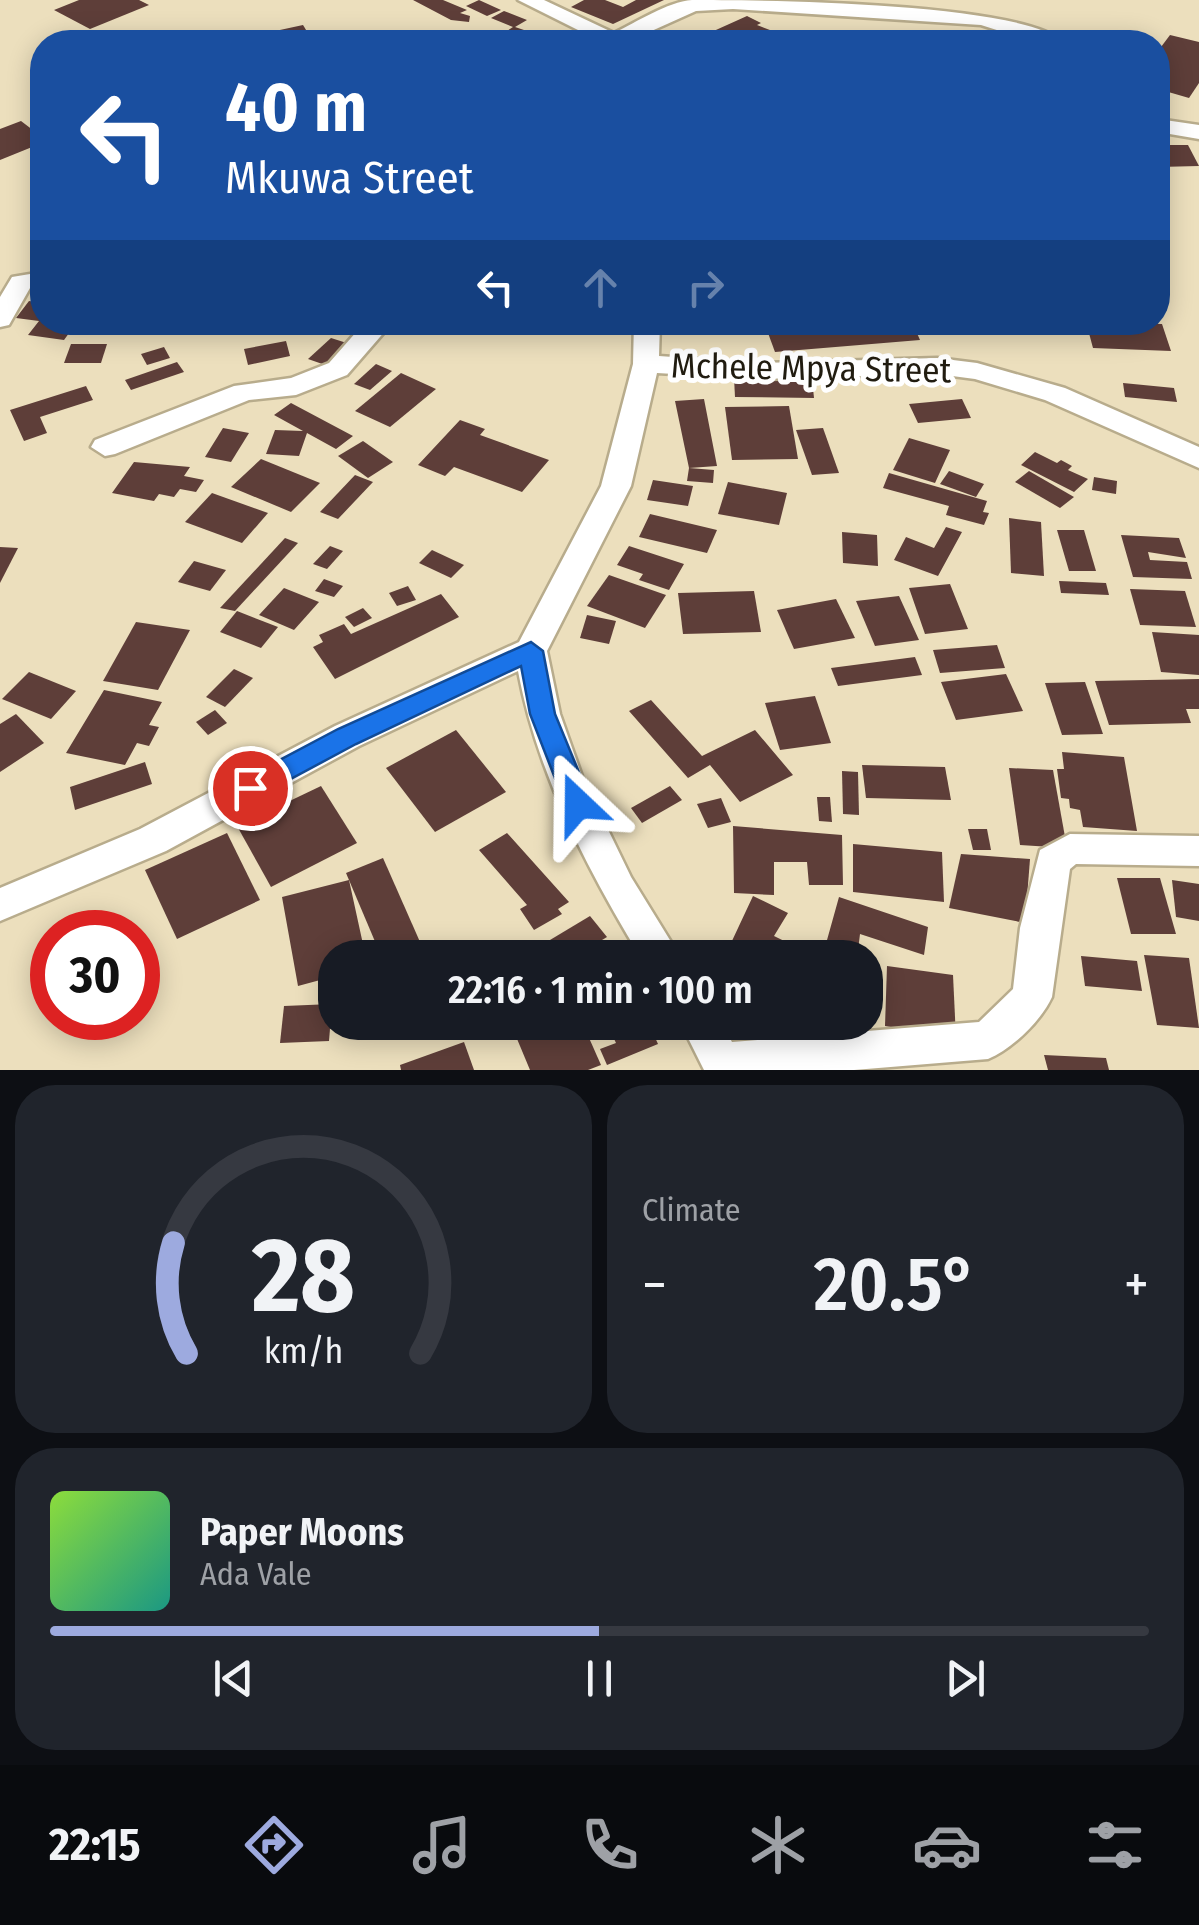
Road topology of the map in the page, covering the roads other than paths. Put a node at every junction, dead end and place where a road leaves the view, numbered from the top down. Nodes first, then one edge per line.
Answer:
1 (528, 0) edge
2 (995, 0) edge
3 (852, 4) edge
4 (982, 19) junction
5 (591, 30) edge
6 (641, 30) edge
7 (1016, 30) edge
8 (1170, 128) edge
9 (1199, 132) edge
10 (21, 281) edge
11 (0, 320) edge
12 (368, 335) edge
13 (647, 335) edge
14 (646, 364) junction
15 (106, 447) dead end
16 (1199, 458) edge
17 (531, 651) junction
18 (1199, 851) edge
19 (0, 905) edge
20 (651, 940) edge
21 (710, 1040) edge
22 (724, 1066) edge

1 - 5 street
2 - 4 street
3 - 4 street
3 - 6 street
4 - 7 street
8 - 9 street
10 - 11 street
12 - 15 street
13 - 14 street
14 - 16 street, Mchele Mpya Street
14 - 17 street
17 - 19 street
17 - 20 street
18 - 22 street
21 - 22 street

